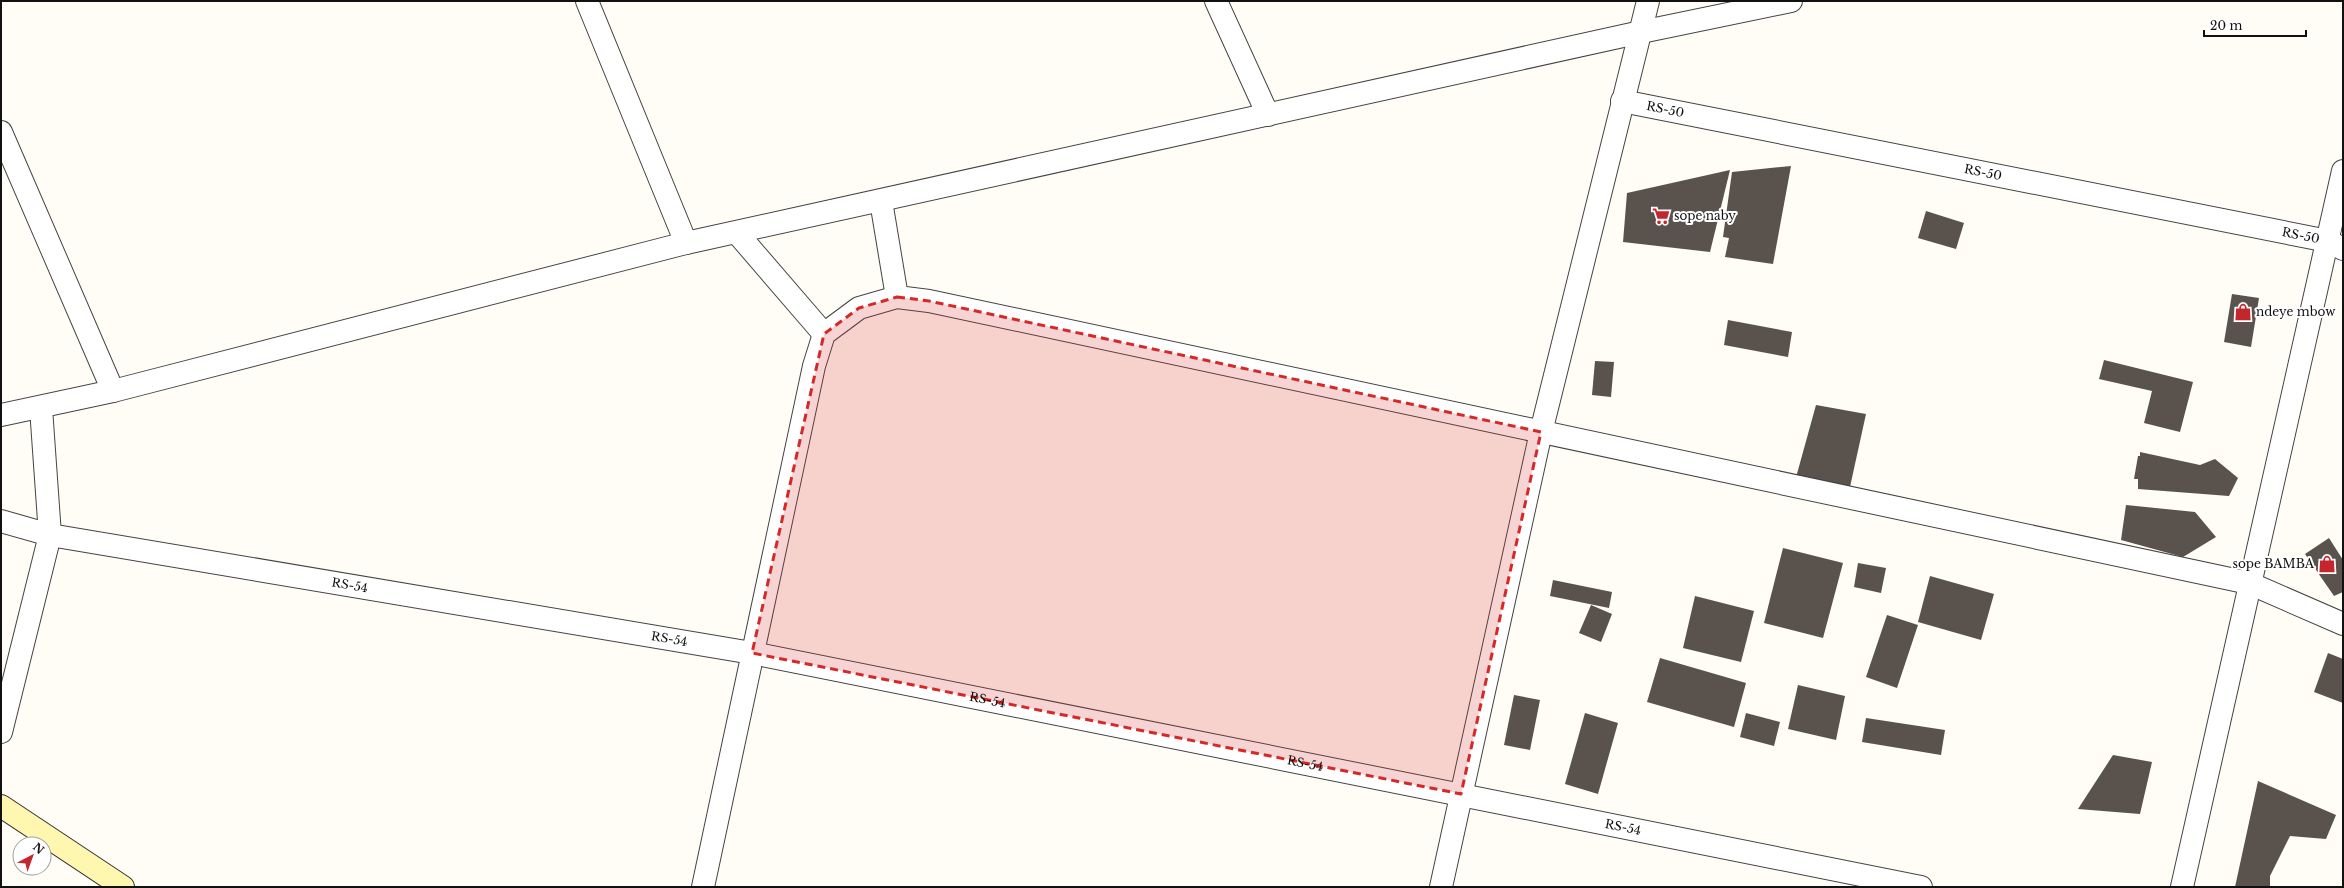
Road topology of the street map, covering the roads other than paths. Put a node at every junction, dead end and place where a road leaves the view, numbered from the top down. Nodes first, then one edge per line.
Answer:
1 (586, 1) edge
2 (1216, 1) edge
3 (1648, 1) edge
4 (1791, 1) edge
5 (1641, 32) junction
6 (1622, 101) junction
7 (1268, 115) junction
8 (1, 132) edge
9 (2343, 171) edge
10 (881, 201) junction
11 (736, 233) junction
12 (686, 243) junction
13 (2336, 245) edge
14 (898, 297) junction
15 (824, 334) junction
16 (113, 392) junction
17 (41, 408) junction
18 (1, 415) edge
19 (1541, 432) junction
20 (1, 521) edge
21 (50, 535) junction
22 (2249, 583) junction
23 (2343, 624) edge
24 (752, 653) junction
25 (1, 732) edge
26 (1462, 794) junction
27 (1, 806) edge
28 (123, 887) edge
29 (702, 887) edge
30 (1441, 887) edge
31 (1921, 887) edge
32 (2182, 887) edge

1 - 12 street
2 - 7 street
3 - 5 street
4 - 5 street
5 - 6 street
5 - 7 street
6 - 13 street, RS-50
6 - 19 street
7 - 10 street
8 - 16 street
9 - 13 street
10 - 11 street
10 - 14 street
11 - 12 street
11 - 15 street
12 - 16 street
13 - 22 street
14 - 15 street
14 - 19 street
15 - 24 street
16 - 17 street
17 - 18 street
17 - 21 street
19 - 22 street
19 - 26 street
20 - 21 street, RS-54
21 - 24 street, RS-54
21 - 25 street
22 - 23 street
22 - 32 street
24 - 26 street, RS-54
24 - 29 street
26 - 30 street
26 - 31 street, RS-54
27 - 28 main road

